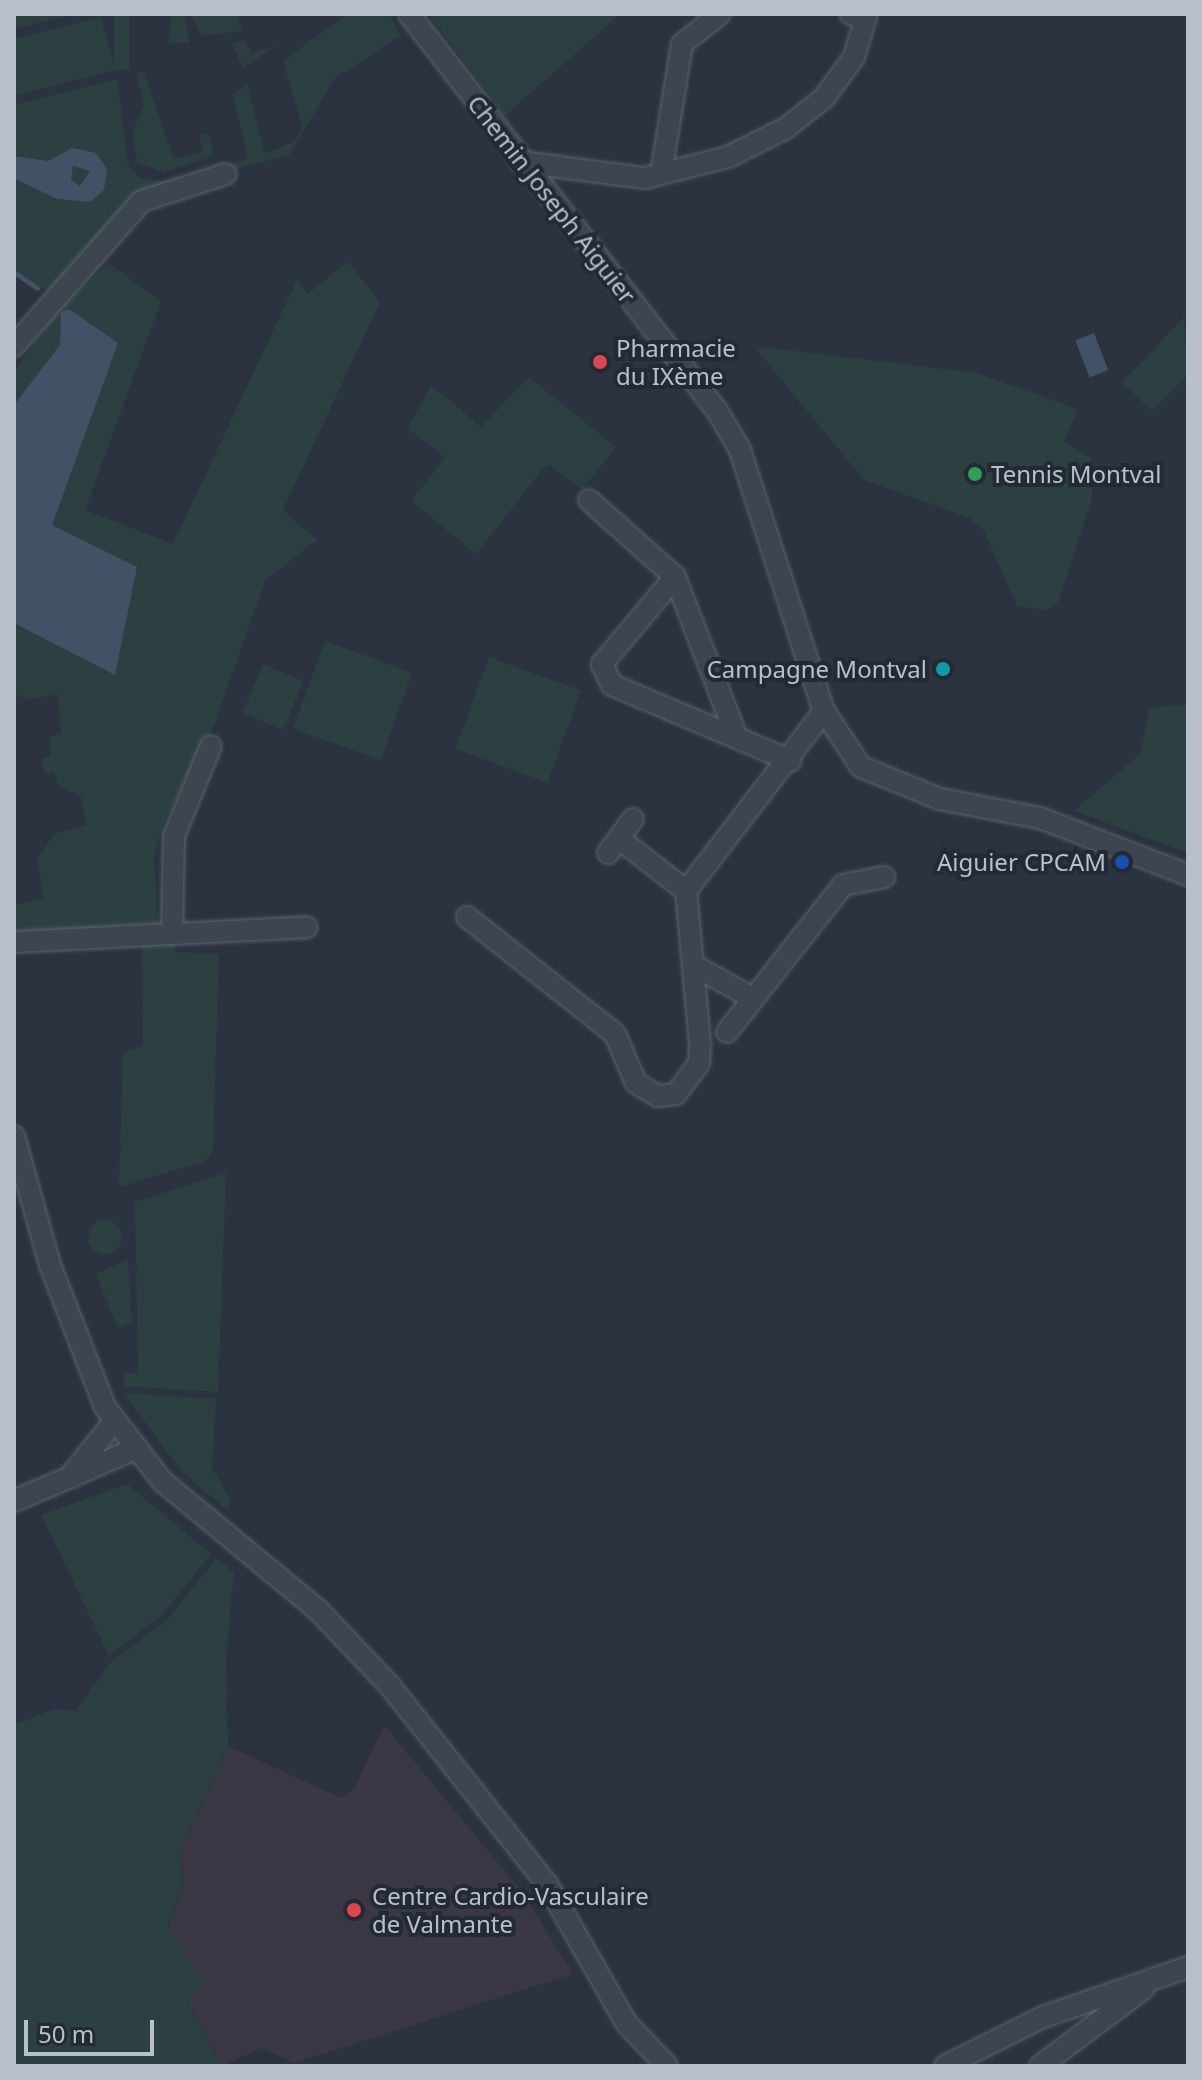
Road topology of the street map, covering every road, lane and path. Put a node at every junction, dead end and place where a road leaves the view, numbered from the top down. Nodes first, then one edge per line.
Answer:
1 (409, 14) edge
2 (720, 14) edge
3 (850, 14) edge
4 (521, 162) junction
5 (226, 174) dead end
6 (661, 174) junction
7 (17, 339) edge
8 (589, 500) dead end
9 (675, 577) junction
10 (824, 711) junction
11 (736, 735) junction
12 (211, 746) dead end
13 (791, 761) junction
14 (633, 819) dead end
15 (1188, 875) edge
16 (884, 877) dead end
17 (686, 891) junction
18 (467, 917) dead end
19 (307, 927) dead end
20 (172, 933) junction
21 (14, 942) edge
22 (695, 966) junction
23 (752, 998) junction
24 (727, 1032) dead end
25 (14, 1136) edge
26 (115, 1420) junction
27 (137, 1448) junction
28 (70, 1477) junction
29 (14, 1501) edge
30 (1188, 1967) edge
31 (1153, 1979) junction
32 (667, 2066) edge
33 (946, 2066) edge
34 (1040, 2066) edge

1 - 4 street, Chemin Joseph Aiguier
2 - 6 street
3 - 6 street
4 - 6 street
4 - 10 street, Chemin Joseph Aiguier
5 - 7 street
8 - 9 street
9 - 11 street
9 - 11 street
10 - 13 street
10 - 15 street, Chemin Joseph Aiguier
11 - 13 street
12 - 20 street
13 - 17 street
14 - 17 street
16 - 23 street
17 - 22 street
18 - 22 street
19 - 20 street
20 - 21 street
22 - 23 street
23 - 24 street
25 - 26 street
26 - 27 street
26 - 28 street
27 - 28 street
27 - 32 street
28 - 29 street
30 - 31 street
31 - 33 street
31 - 34 street

